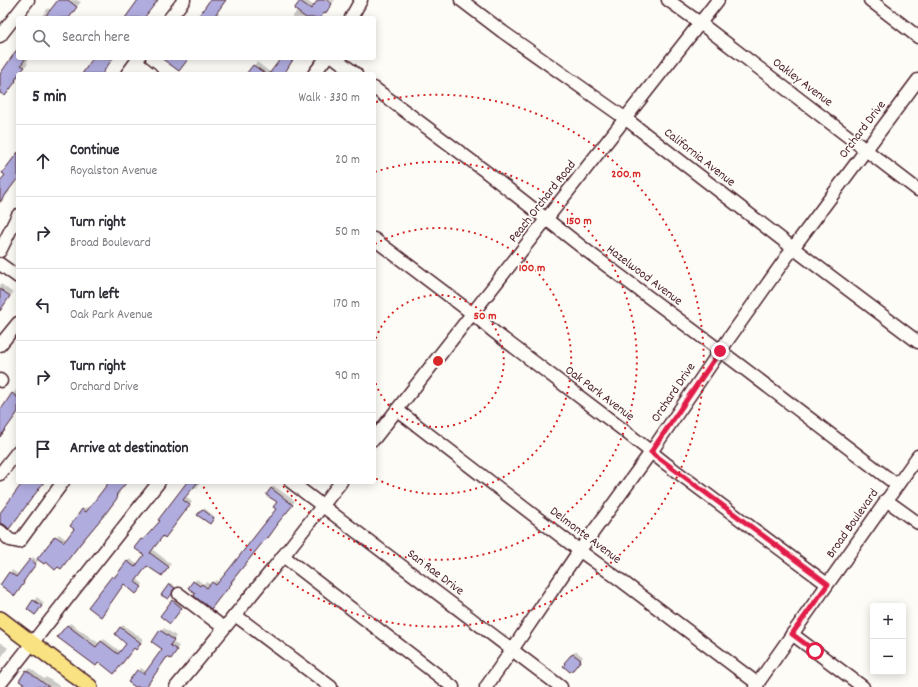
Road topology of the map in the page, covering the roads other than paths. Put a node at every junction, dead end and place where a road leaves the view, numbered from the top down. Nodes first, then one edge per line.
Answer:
1 (28, 0) edge
2 (184, 0) edge
3 (361, 0) edge
4 (461, 0) edge
5 (668, 0) edge
6 (718, 0) edge
7 (870, 0) edge
8 (172, 16) edge
9 (352, 16) edge
10 (700, 23) junction
11 (0, 36) edge
12 (918, 37) edge
13 (138, 60) edge
14 (324, 60) edge
15 (338, 60) edge
16 (129, 72) edge
17 (149, 72) edge
18 (316, 72) edge
19 (353, 72) edge
20 (918, 80) edge
21 (376, 89) edge
22 (626, 119) junction
23 (866, 150) junction
24 (918, 190) edge
25 (16, 219) edge
26 (546, 219) junction
27 (376, 241) edge
28 (793, 248) junction
29 (0, 251) edge
30 (0, 264) edge
31 (16, 276) edge
32 (473, 314) junction
33 (16, 325) edge
34 (918, 342) edge
35 (0, 345) edge
36 (720, 351) junction
37 (397, 410) junction
38 (376, 436) edge
39 (651, 452) junction
40 (16, 454) edge
41 (918, 456) edge
42 (0, 474) edge
43 (61, 484) edge
44 (156, 484) edge
45 (294, 484) edge
46 (339, 484) edge
47 (897, 485) junction
48 (886, 500) junction
49 (322, 506) junction
50 (918, 523) edge
51 (0, 531) edge
52 (580, 551) junction
53 (283, 556) junction
54 (828, 584) junction
55 (179, 594) dead end
56 (235, 614) junction
57 (0, 619) edge
58 (224, 628) junction
59 (792, 634) junction
60 (32, 643) junction
61 (512, 650) junction
62 (0, 684) edge
63 (756, 685) edge
64 (90, 687) edge
65 (176, 687) edge
66 (330, 687) edge
67 (453, 687) edge
68 (486, 687) edge
69 (561, 687) edge
70 (862, 687) edge

1 - 11 street
2 - 8 street
3 - 9 street
4 - 22 street, California Avenue
5 - 10 street, Oakley Avenue
6 - 10 street, Peach Orchard Road
7 - 12 street
10 - 22 street, Peach Orchard Road
10 - 23 street, Oakley Avenue
13 - 16 street
13 - 17 street
14 - 18 street
15 - 19 street
20 - 23 street, Orchard Drive
21 - 26 street, Hazelwood Avenue
22 - 26 street, Peach Orchard Road
22 - 28 street, California Avenue
23 - 24 street, Oakley Avenue
23 - 28 street, Orchard Drive
25 - 29 street
26 - 32 street, Peach Orchard Road
26 - 36 street, Hazelwood Avenue
27 - 32 street, Oak Park Avenue
28 - 34 street, California Avenue
28 - 36 street, Orchard Drive
30 - 31 street
32 - 37 street, Peach Orchard Road
32 - 39 street, Oak Park Avenue
33 - 35 street
36 - 39 street, Orchard Drive
36 - 47 street, Hazelwood Avenue
37 - 38 street, Peach Orchard Road
37 - 52 street, Delmonte Avenue
39 - 52 street, Orchard Drive
39 - 54 street, Oak Park Avenue
40 - 42 street
41 - 47 street, Broad Boulevard
43 - 51 street
44 - 60 street
45 - 49 street, San Rae Drive
46 - 49 street
47 - 48 street, Broad Boulevard
48 - 50 street
48 - 54 street, Broad Boulevard
49 - 53 street
49 - 61 street, San Rae Drive
52 - 61 street, Orchard Drive
52 - 63 street, Delmonte Avenue
53 - 56 street
53 - 67 street
54 - 59 street, Broad Boulevard
55 - 58 street
56 - 58 street
56 - 66 street
57 - 60 main road
58 - 65 street
59 - 63 street, Broad Boulevard
59 - 70 street
60 - 62 street
60 - 64 main road
61 - 68 street, Orchard Drive
61 - 69 street, San Rae Drive

